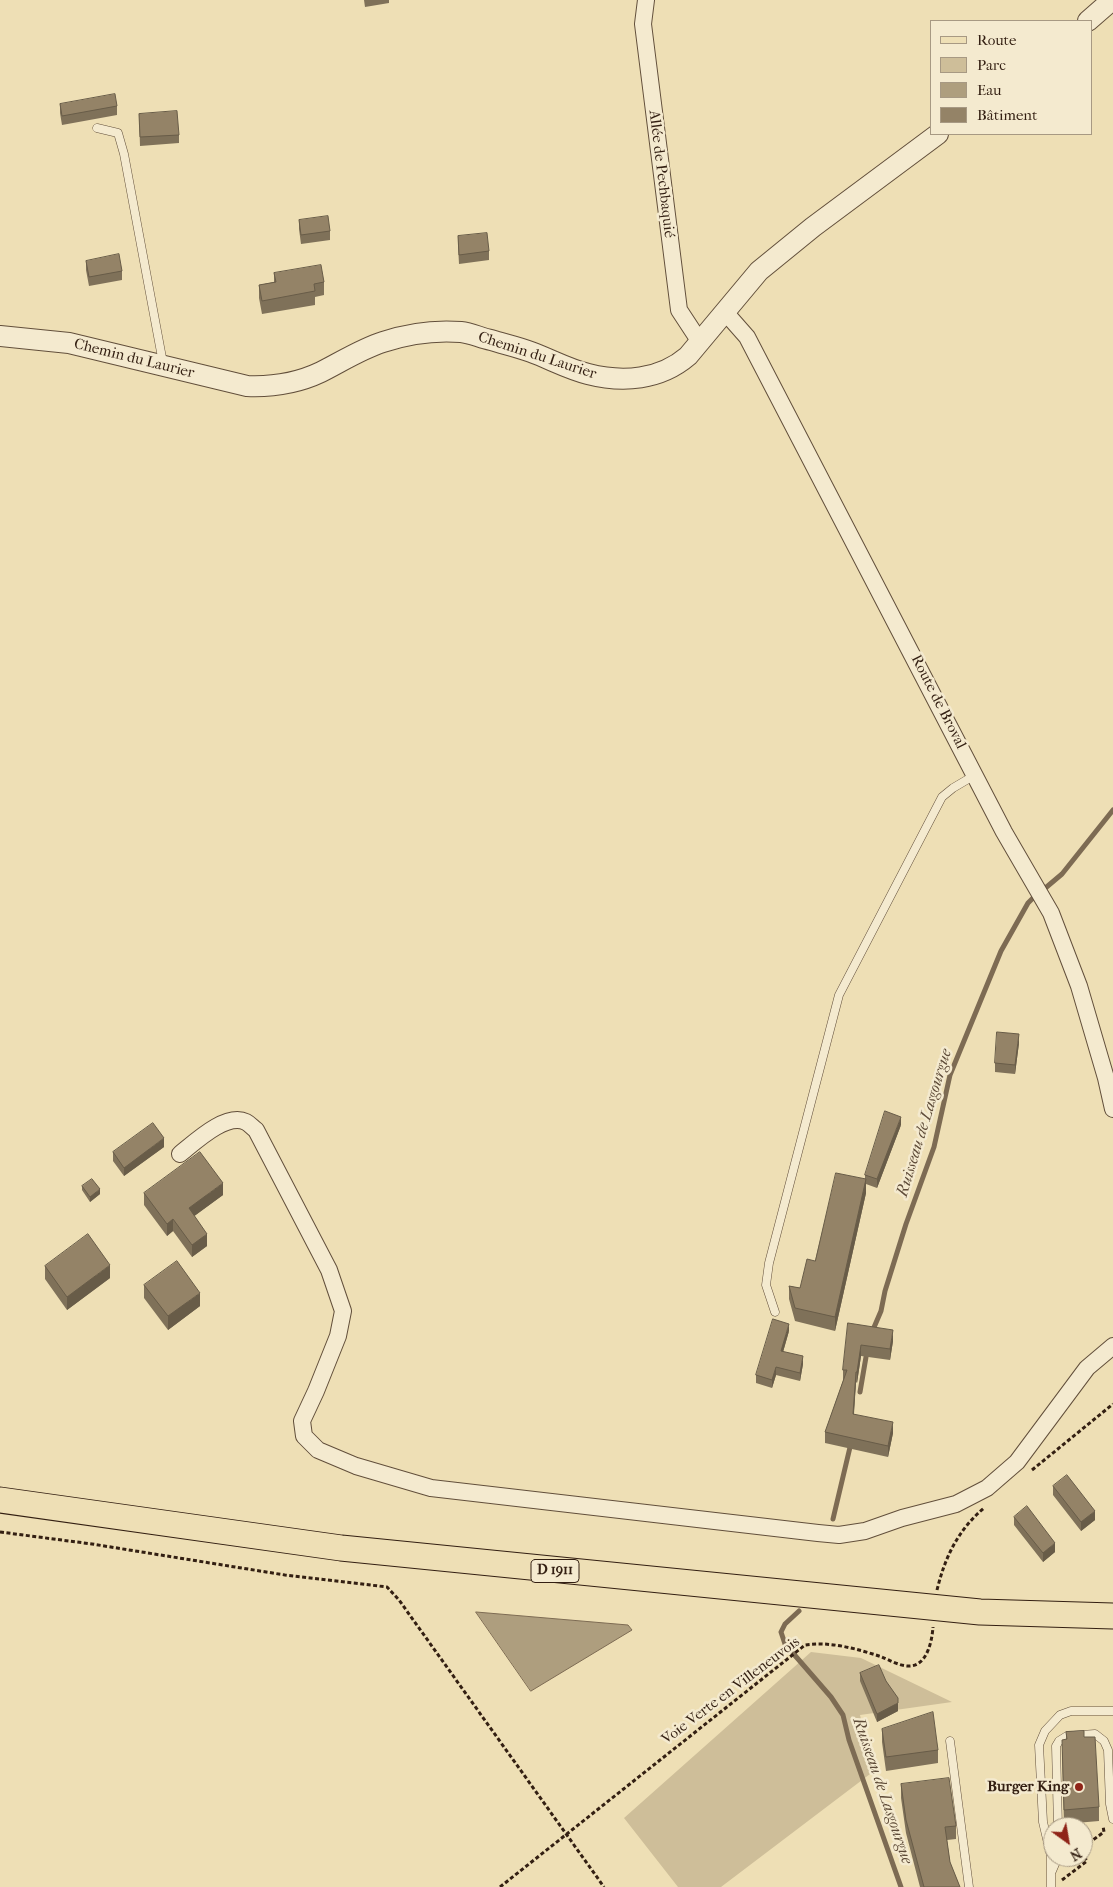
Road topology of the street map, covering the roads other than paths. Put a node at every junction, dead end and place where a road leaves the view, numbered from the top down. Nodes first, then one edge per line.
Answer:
1 (646, 0) edge
2 (1112, 0) edge
3 (1089, 20) edge
4 (97, 128) dead end
5 (937, 135) edge
6 (725, 312) junction
7 (0, 336) edge
8 (700, 342) junction
9 (164, 365) junction
10 (975, 775) junction
11 (1113, 1109) edge
12 (180, 1154) dead end
13 (775, 1312) dead end
14 (1113, 1346) edge
15 (0, 1500) edge
16 (1113, 1616) edge
17 (1113, 1711) edge
18 (950, 1741) dead end
19 (1058, 1817) edge
20 (1113, 1818) edge
21 (1054, 1867) edge
22 (1051, 1874) junction
23 (969, 1887) edge
24 (1051, 1887) edge

1 - 8 street, Allée de Pechbaquié
2 - 3 street
4 - 9 lane
5 - 6 street, Chemin du Laurier
6 - 8 street, Chemin du Laurier
6 - 10 street, Route de Broval
7 - 9 street, Chemin du Laurier
8 - 9 street, Chemin du Laurier
10 - 11 street, Route de Broval
10 - 13 lane
12 - 14 street
15 - 16 main road, D 1911
17 - 22 lane
18 - 23 lane
19 - 20 lane
21 - 22 lane
22 - 24 lane

